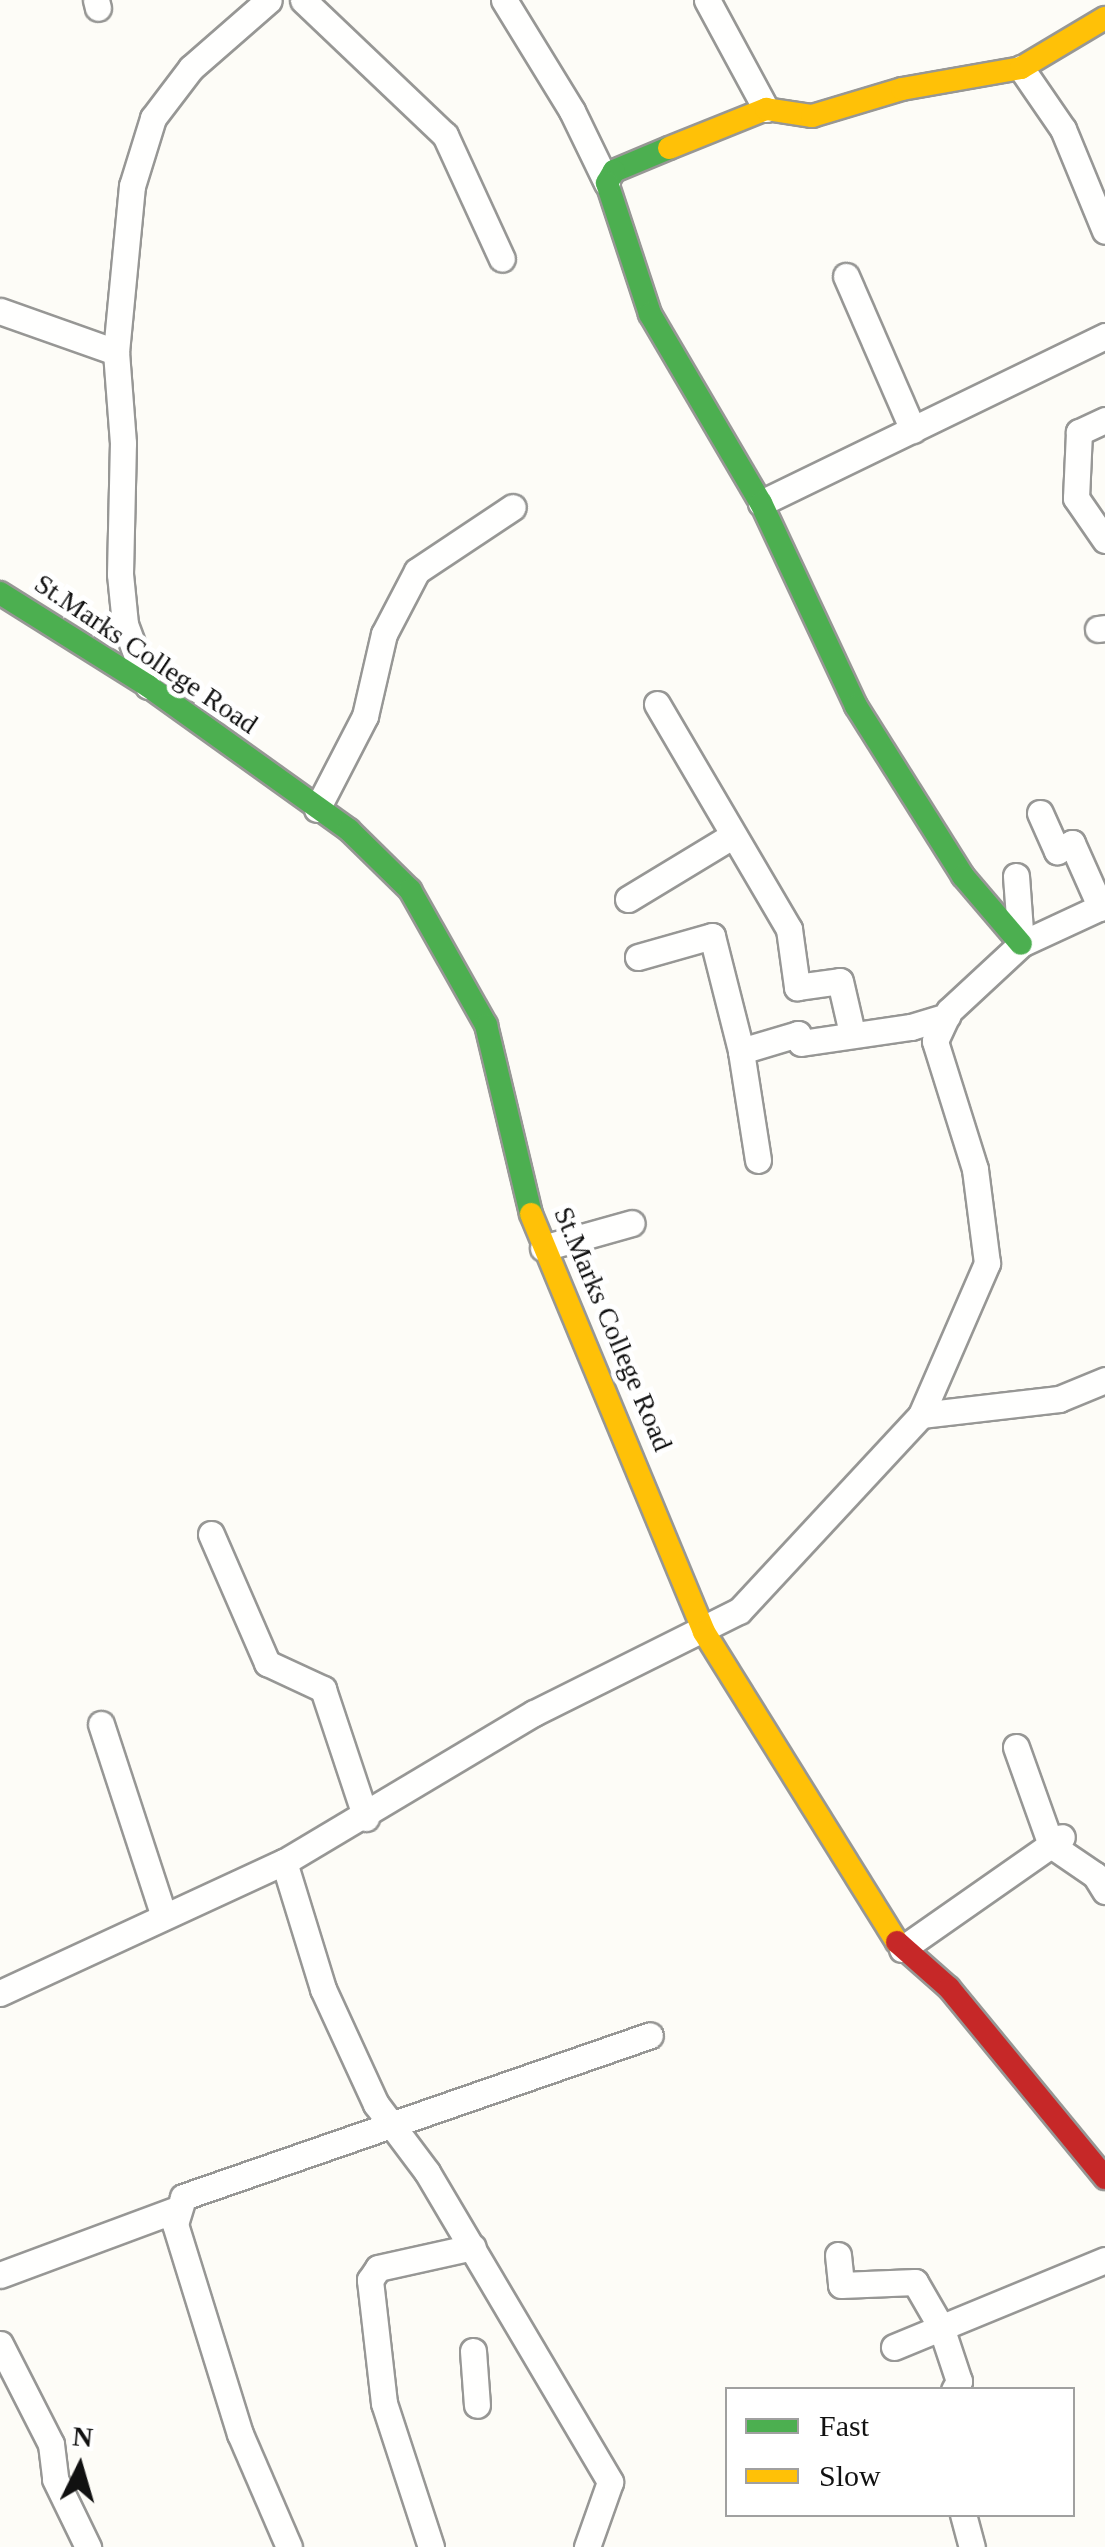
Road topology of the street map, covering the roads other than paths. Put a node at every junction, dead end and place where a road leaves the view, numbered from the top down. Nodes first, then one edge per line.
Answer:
1 (268, 0) edge
2 (303, 0) edge
3 (504, 0) edge
4 (706, 0) edge
5 (1105, 18) edge
6 (1020, 68) junction
7 (766, 110) junction
8 (606, 183) junction
9 (1105, 231) edge
10 (502, 259) dead end
11 (846, 276) dead end
12 (0, 311) edge
13 (1105, 336) edge
14 (116, 352) junction
15 (1105, 420) edge
16 (912, 430) junction
17 (761, 503) junction
18 (513, 507) dead end
19 (1105, 540) edge
20 (0, 593) edge
21 (148, 686) junction
22 (658, 704) dead end
23 (317, 808) junction
24 (1040, 813) dead end
25 (732, 836) junction
26 (1016, 876) dead end
27 (628, 899) dead end
28 (1103, 907) edge
29 (1021, 944) junction
30 (638, 957) dead end
31 (947, 1016) junction
32 (852, 1034) junction
33 (741, 1051) junction
34 (758, 1160) dead end
35 (632, 1224) dead end
36 (544, 1248) junction
37 (1105, 1380) edge
38 (921, 1415) junction
39 (211, 1534) dead end
40 (704, 1632) junction
41 (101, 1724) dead end
42 (1016, 1747) dead end
43 (366, 1818) junction
44 (1056, 1841) junction
45 (284, 1862) junction
46 (1105, 1890) edge
47 (163, 1914) junction
48 (902, 1949) junction
49 (0, 1994) edge
50 (650, 2035) dead end
51 (396, 2125) junction
52 (1105, 2178) edge
53 (175, 2210) junction
54 (473, 2247) junction
55 (838, 2256) dead end
56 (1105, 2260) edge
57 (0, 2276) edge
58 (942, 2327) junction
59 (0, 2344) edge
60 (894, 2347) dead end
61 (472, 2352) dead end
62 (956, 2387) edge
63 (477, 2405) dead end
64 (964, 2517) edge
65 (88, 2547) edge
66 (289, 2547) edge
67 (430, 2547) edge
68 (588, 2547) edge
69 (972, 2547) edge

1 - 14 street
2 - 10 street
3 - 8 street
4 - 7 street
5 - 6 main road
6 - 7 main road
6 - 9 street
7 - 8 main road
8 - 17 main road
11 - 16 street
12 - 14 street
13 - 16 street
14 - 21 street
15 - 19 street
16 - 17 street
17 - 29 main road
18 - 23 street
20 - 21 main road, St.Marks College Road
21 - 23 main road, St.Marks College Road
22 - 25 street
23 - 36 main road, St.Marks College Road
24 - 28 street
25 - 27 street
25 - 32 street
26 - 29 street
28 - 29 street
29 - 31 street
30 - 33 street
31 - 32 street
31 - 38 street
32 - 33 street
33 - 34 street
35 - 36 street
36 - 40 main road, St.Marks College Road
37 - 38 street
38 - 40 street
39 - 43 street
40 - 43 street
40 - 48 main road, St.Marks College Road
41 - 47 street
42 - 44 street
43 - 45 street
44 - 46 street
44 - 48 street
45 - 47 street
45 - 51 street
47 - 49 street
48 - 52 main road, St.Marks College Road
50 - 51 street
51 - 53 street
51 - 54 street
53 - 57 street
53 - 66 street
54 - 67 street
54 - 68 street
55 - 58 street
56 - 58 street
58 - 60 street
58 - 62 street
59 - 65 street
61 - 63 street
64 - 69 street

